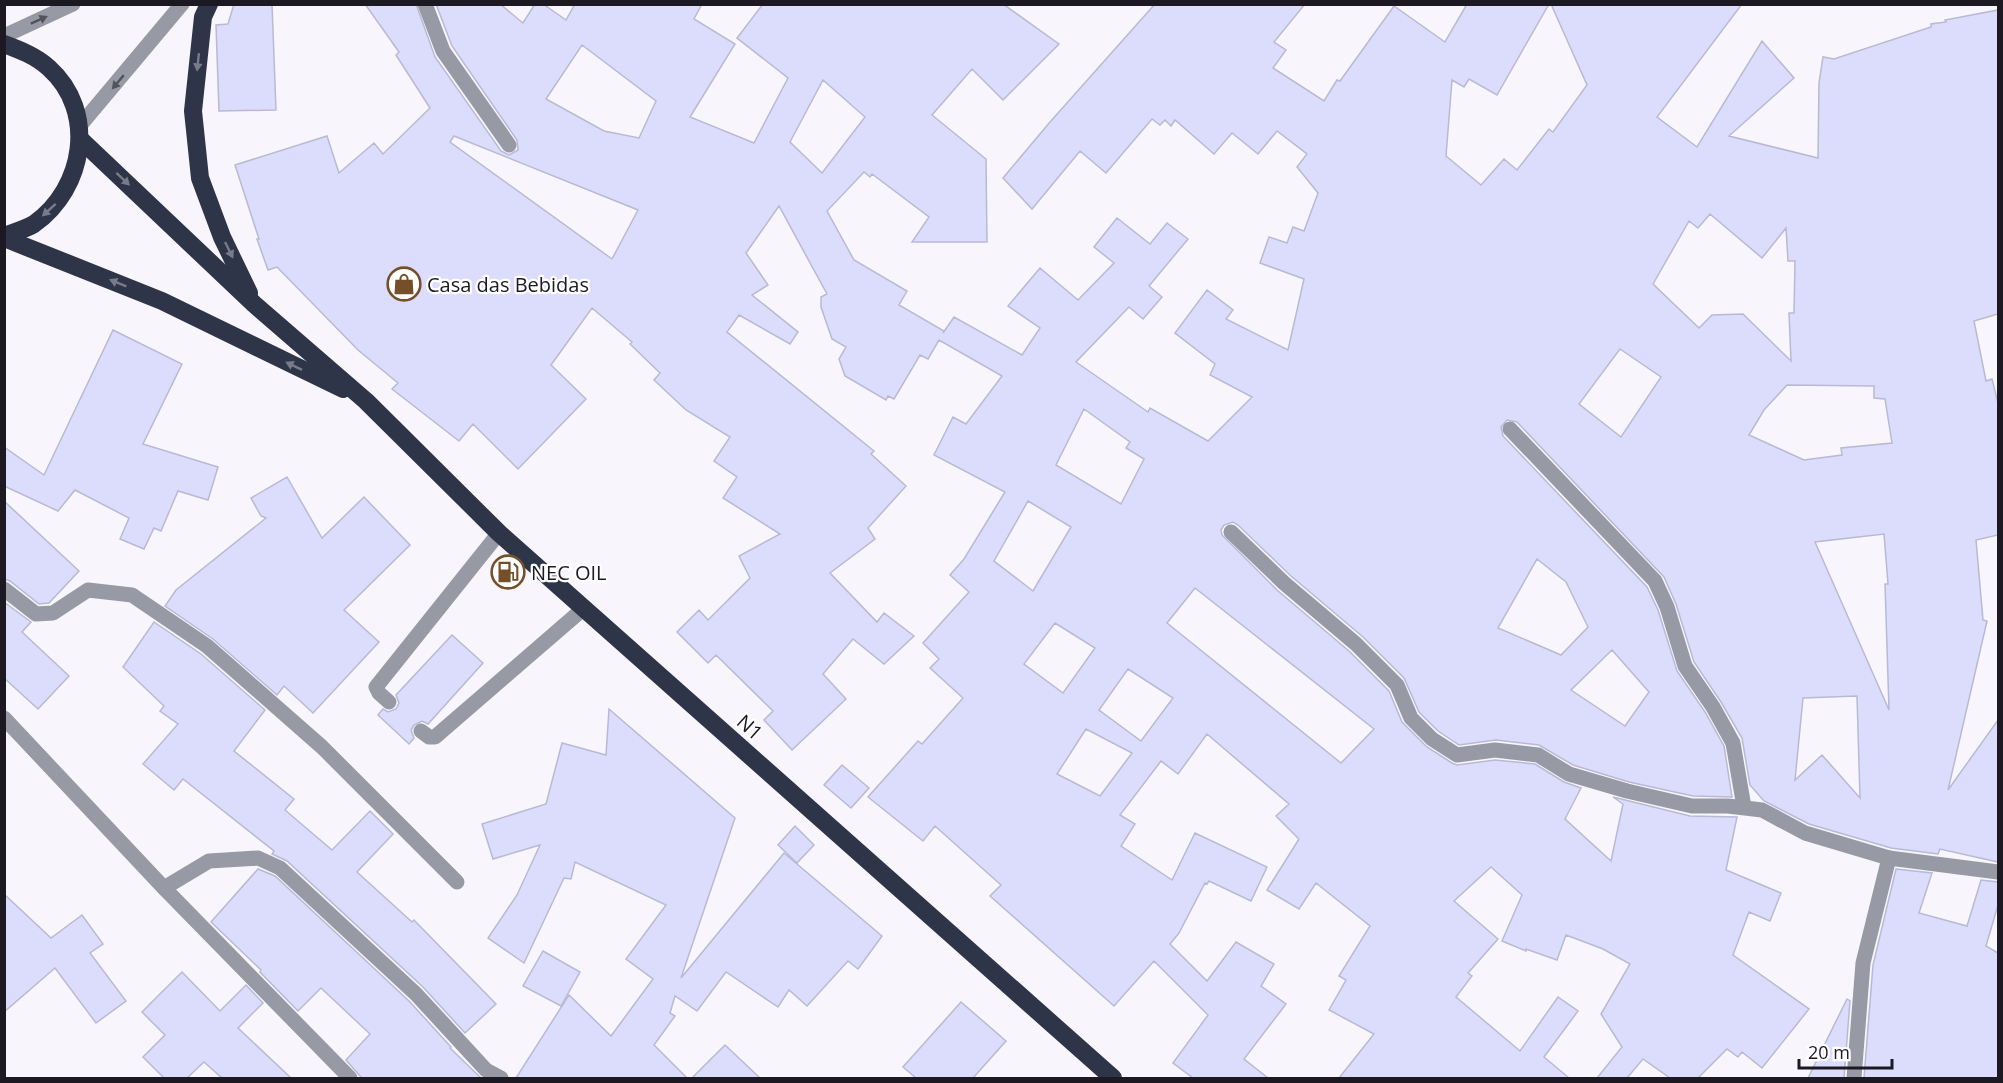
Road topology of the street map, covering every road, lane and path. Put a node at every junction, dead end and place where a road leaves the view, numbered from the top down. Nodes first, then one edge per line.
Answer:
1 (73, 4) edge
2 (182, 4) edge
3 (209, 4) edge
4 (425, 4) edge
5 (4, 36) edge
6 (4, 44) edge
7 (79, 134) junction
8 (509, 145) dead end
9 (4, 237) edge
10 (254, 304) junction
11 (366, 400) junction
12 (1510, 429) dead end
13 (1231, 532) dead end
14 (499, 533) junction
15 (4, 589) edge
16 (583, 609) junction
17 (390, 702) dead end
18 (4, 718) edge
19 (422, 730) dead end
20 (1744, 807) junction
21 (1889, 858) junction
22 (1998, 872) edge
23 (457, 882) dead end
24 (164, 888) junction
25 (350, 1078) edge
26 (501, 1078) edge
27 (1113, 1078) edge
28 (1854, 1078) edge

5 -> 1 street
2 -> 7 street
3 -> 10 highway
4 - 8 street
6 - 7 highway
7 -> 9 highway
7 -> 10 highway
11 -> 9 highway
10 - 11 highway
11 - 14 highway, N1
12 - 20 street
13 - 20 street
14 - 16 highway, N1
14 - 17 street
15 - 23 street
16 - 19 street
16 - 27 highway, N1
18 - 24 street
20 - 21 street
21 - 22 street
21 - 28 street
24 - 25 street
24 - 26 street

